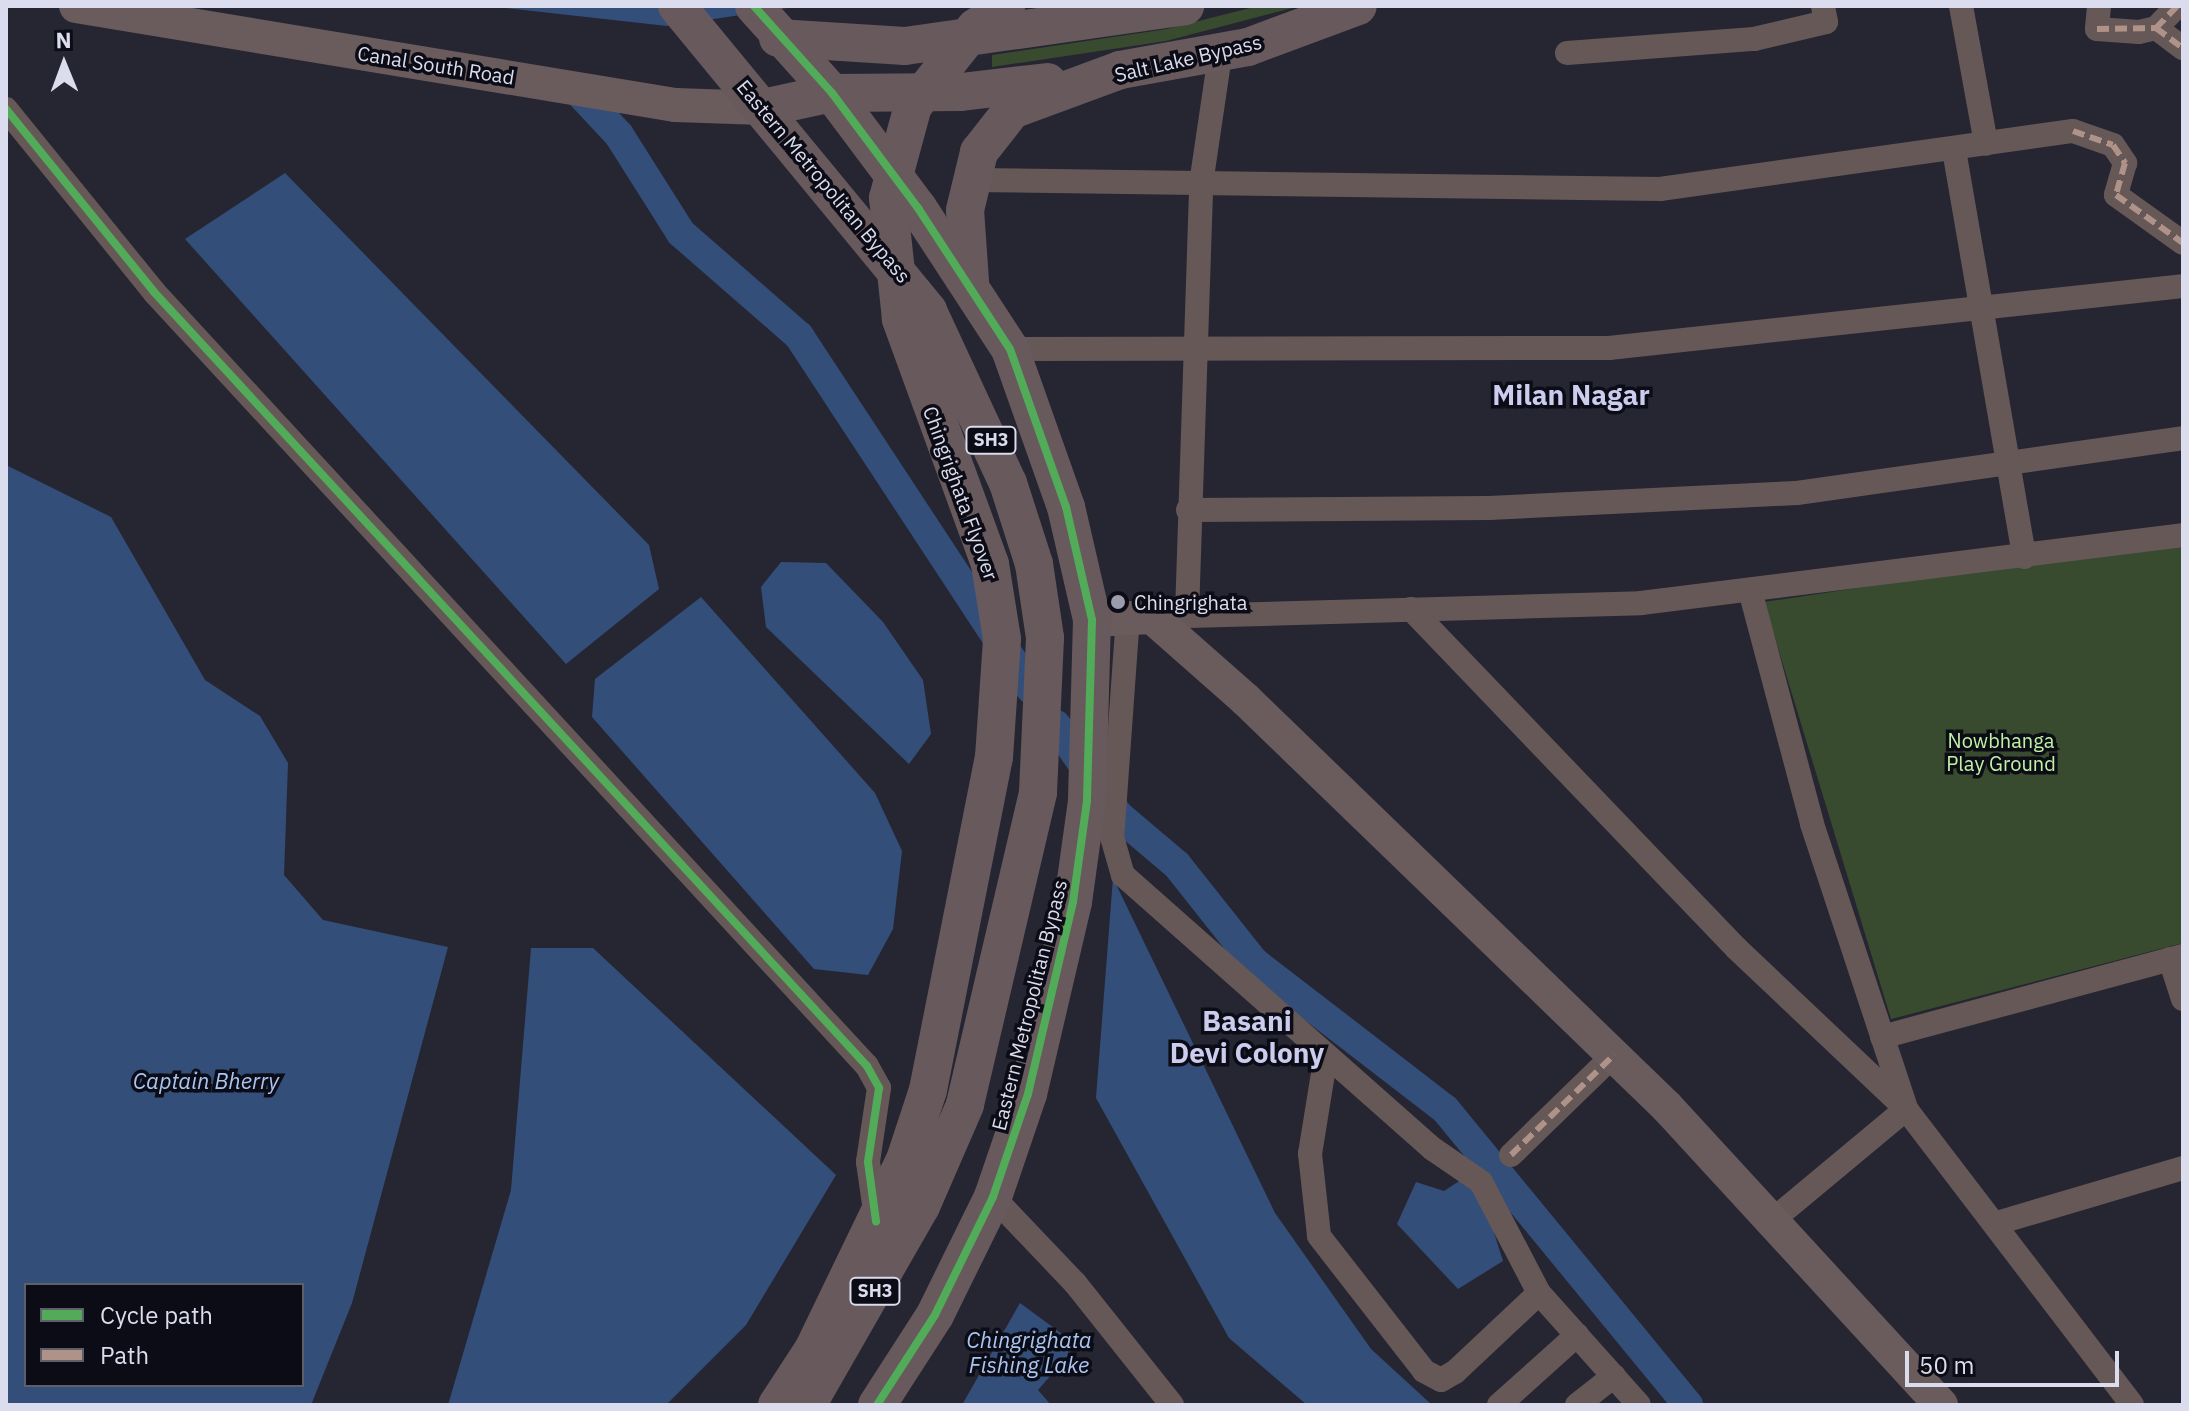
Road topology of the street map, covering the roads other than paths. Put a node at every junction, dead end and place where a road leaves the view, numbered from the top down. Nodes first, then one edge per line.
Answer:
1 (76, 6) edge
2 (1006, 6) edge
3 (1185, 6) edge
4 (1358, 6) edge
5 (1823, 6) edge
6 (1961, 6) edge
7 (2099, 6) edge
8 (2177, 6) edge
9 (763, 18) edge
10 (690, 19) edge
11 (2156, 28) junction
12 (2183, 48) edge
13 (1567, 53) dead end
14 (1220, 55) junction
15 (730, 68) junction
16 (1120, 70) junction
17 (832, 93) junction
18 (675, 105) junction
19 (763, 108) junction
20 (6, 109) edge
21 (1986, 144) junction
22 (1954, 150) junction
23 (972, 180) junction
24 (1201, 184) junction
25 (2183, 243) edge
26 (970, 281) junction
27 (2183, 286) edge
28 (1979, 303) junction
29 (1192, 346) junction
30 (1010, 349) junction
31 (2183, 438) edge
32 (2006, 461) junction
33 (1188, 510) junction
34 (2183, 535) edge
35 (2024, 557) junction
36 (1751, 594) junction
37 (1411, 609) junction
38 (1187, 614) junction
39 (1124, 618) junction
40 (1108, 711) junction
41 (2177, 958) edge
42 (2183, 999) edge
43 (1882, 1037) junction
44 (1326, 1055) junction
45 (1614, 1055) junction
46 (1906, 1109) junction
47 (1511, 1155) dead end
48 (920, 1167) junction
49 (2183, 1168) edge
50 (997, 1186) junction
51 (1774, 1219) junction
52 (876, 1221) junction
53 (1997, 1223) junction
54 (1539, 1293) junction
55 (1577, 1335) junction
56 (1614, 1376) junction
57 (777, 1405) edge
58 (807, 1405) edge
59 (877, 1405) edge
60 (1172, 1405) edge
61 (1499, 1405) edge
62 (1577, 1405) edge
63 (1639, 1405) edge
64 (1941, 1405) edge
65 (2132, 1405) edge

1 - 18 street, Canal South Road
2 - 48 main road, Chingrighata Flyover, bridge
3 - 9 main road
4 - 14 main road, Salt Lake Bypass
5 - 13 street
6 - 21 street
7 - 11 street
8 - 11 street
9 - 15 main road
9 - 17 main road, Eastern Metropolitan Bypass / SH3
10 - 15 main road, Eastern Metropolitan Bypass / SH3
11 - 12 street
14 - 16 main road, Salt Lake Bypass
14 - 24 street
15 - 18 street
15 - 19 main road, Eastern Metropolitan Bypass / SH3
16 - 17 main road
16 - 23 main road, Salt Lake Bypass
17 - 19 main road
17 - 26 main road, Eastern Metropolitan Bypass / SH3
18 - 19 street, Canal South Road
19 - 48 main road, Eastern Metropolitan Bypass / SH3
20 - 52 street
21 - 22 street
21 - 25 street
22 - 24 street
22 - 28 street
23 - 24 street
23 - 26 main road, Salt Lake Bypass
24 - 29 street
26 - 30 main road, Eastern Metropolitan Bypass / SH3
27 - 28 street
28 - 29 street
28 - 32 street
29 - 30 street
29 - 33 street
30 - 39 main road, Eastern Metropolitan Bypass / SH3
31 - 32 street
32 - 33 street
32 - 35 street
33 - 38 street
34 - 35 street
35 - 36 street
36 - 37 street
36 - 43 street
37 - 38 street
37 - 46 street
38 - 39 street
39 - 40 main road, Eastern Metropolitan Bypass / SH3
39 - 45 street
40 - 44 street
40 - 50 main road, Eastern Metropolitan Bypass / SH3
41 - 42 street
41 - 43 street
43 - 46 street
44 - 54 street
44 - 54 street
45 - 47 street
45 - 51 street
46 - 51 street
46 - 53 street
48 - 52 main road, Eastern Metropolitan Bypass
48 - 58 main road, Eastern Metropolitan Bypass / SH3
49 - 53 street
50 - 59 main road, Eastern Metropolitan Bypass / SH3
50 - 60 street
51 - 64 street
52 - 57 main road, Eastern Metropolitan Bypass
53 - 65 street
54 - 55 street
55 - 56 street
55 - 61 street
56 - 62 street
56 - 63 street

